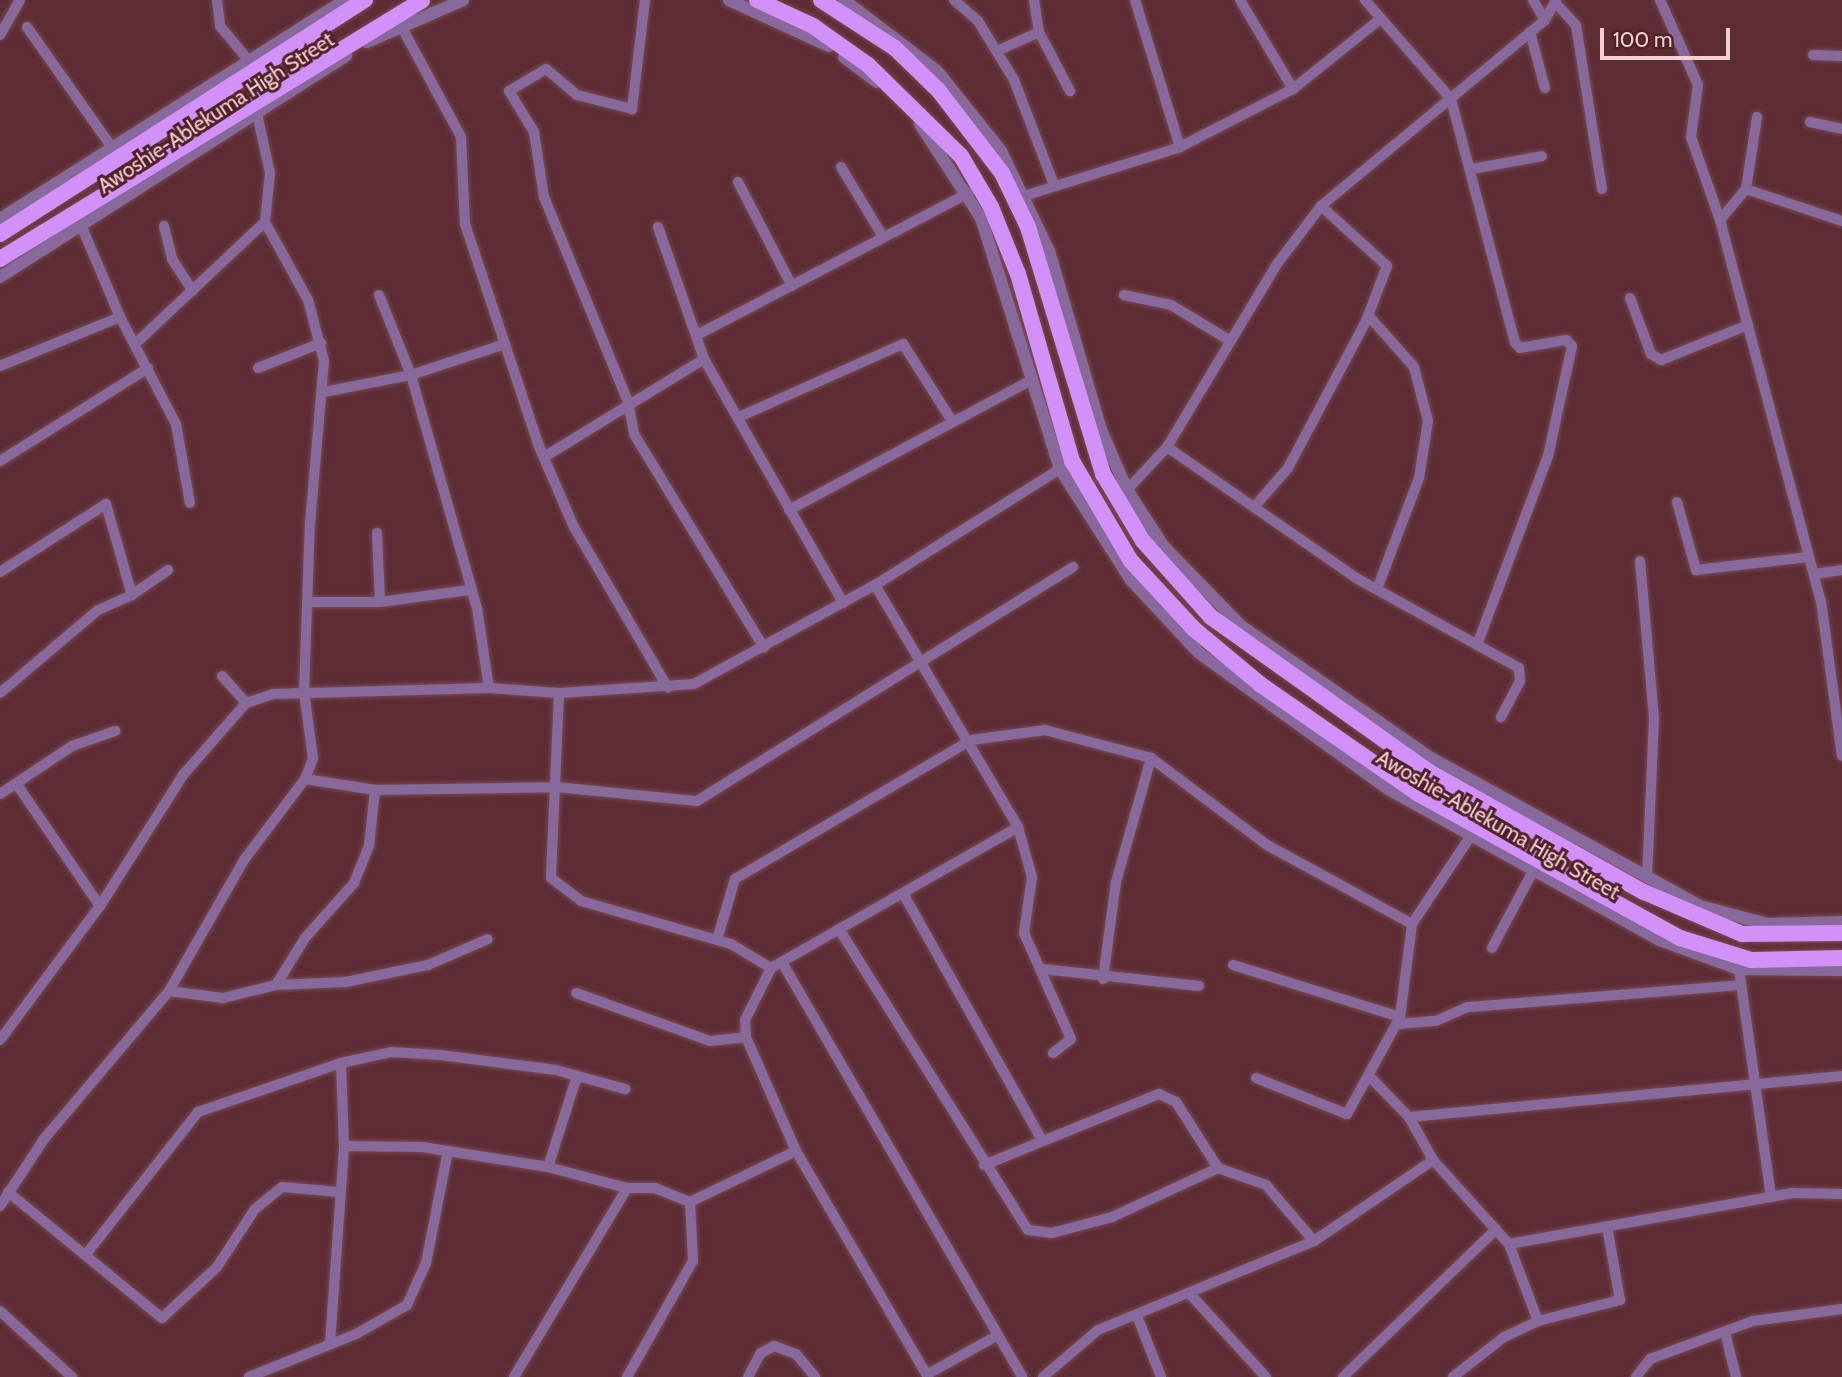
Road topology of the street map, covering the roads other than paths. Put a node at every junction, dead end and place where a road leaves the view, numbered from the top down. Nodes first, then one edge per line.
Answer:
1 (20, 0) edge
2 (217, 0) edge
3 (345, 0) edge
4 (365, 0) edge
5 (422, 0) edge
6 (463, 0) edge
7 (645, 0) edge
8 (729, 0) edge
9 (757, 0) edge
10 (821, 0) edge
11 (844, 0) edge
12 (954, 0) edge
13 (1034, 0) edge
14 (1135, 0) edge
15 (1240, 0) edge
16 (1365, 0) edge
17 (1533, 0) edge
18 (1660, 0) edge
19 (1555, 1) edge
20 (1545, 20) junction
21 (1378, 21) junction
22 (400, 24) junction
23 (27, 27) dead end
24 (306, 31) junction
25 (1039, 32) junction
26 (1530, 32) junction
27 (0, 35) edge
28 (998, 51) junction
29 (1813, 55) dead end
30 (1842, 56) edge
31 (250, 62) junction
32 (1545, 88) dead end
33 (1293, 89) junction
34 (1070, 91) dead end
35 (1451, 99) junction
36 (257, 114) junction
37 (1758, 117) dead end
38 (1810, 122) dead end
39 (1842, 129) edge
40 (111, 146) junction
41 (1180, 146) junction
42 (1542, 156) dead end
43 (841, 167) dead end
44 (1472, 169) junction
45 (150, 175) junction
46 (75, 179) junction
47 (738, 182) dead end
48 (1054, 185) junction
49 (1602, 189) dead end
50 (1746, 189) junction
51 (968, 193) junction
52 (1027, 195) junction
53 (1321, 206) junction
54 (0, 219) edge
55 (1720, 220) junction
56 (1842, 221) edge
57 (265, 222) junction
58 (81, 225) junction
59 (164, 226) dead end
60 (658, 227) dead end
61 (0, 234) edge
62 (883, 237) junction
63 (0, 259) edge
64 (0, 276) edge
65 (792, 286) junction
66 (193, 291) junction
67 (379, 295) dead end
68 (1124, 295) dead end
69 (1630, 298) dead end
70 (1368, 315) junction
71 (120, 317) junction
72 (1748, 325) junction
73 (697, 335) junction
74 (1229, 340) junction
75 (321, 343) junction
76 (135, 344) junction
77 (505, 344) junction
78 (704, 359) junction
79 (0, 366) edge
80 (258, 368) dead end
81 (148, 369) junction
82 (411, 375) junction
83 (1033, 379) junction
84 (324, 392) junction
85 (628, 402) junction
86 (739, 417) junction
87 (952, 421) junction
88 (1167, 447) junction
89 (544, 457) junction
90 (0, 461) edge
91 (1060, 469) junction
92 (1127, 490) junction
93 (1677, 502) dead end
94 (190, 503) dead end
95 (1255, 506) junction
96 (789, 510) junction
97 (377, 533) dead end
98 (1808, 557) junction
99 (1640, 561) dead end
100 (1073, 566) dead end
101 (1, 568) edge
102 (168, 570) dead end
103 (1842, 570) edge
104 (1814, 574) junction
105 (875, 585) junction
106 (1377, 589) junction
107 (469, 590) junction
108 (132, 594) junction
109 (307, 602) junction
110 (380, 602) junction
111 (843, 603) junction
112 (1477, 645) junction
113 (764, 648) junction
114 (920, 666) junction
115 (222, 676) dead end
116 (489, 688) junction
117 (668, 688) junction
118 (304, 692) junction
119 (559, 692) junction
120 (0, 693) edge
121 (246, 703) junction
122 (1501, 717) dead end
123 (115, 731) dead end
124 (971, 740) junction
125 (1393, 740) junction
126 (1842, 756) edge
127 (1151, 758) junction
128 (1429, 772) junction
129 (305, 779) junction
130 (18, 786) junction
131 (556, 787) junction
132 (375, 790) junction
133 (0, 793) edge
134 (1417, 793) junction
135 (1018, 827) junction
136 (1470, 837) junction
137 (1561, 840) junction
138 (1532, 873) junction
139 (1647, 877) junction
140 (905, 897) junction
141 (100, 906) junction
142 (1842, 922) edge
143 (1412, 924) junction
144 (839, 929) junction
145 (1842, 933) edge
146 (488, 939) dead end
147 (717, 940) junction
148 (1492, 948) dead end
149 (1842, 958) edge
150 (783, 964) junction
151 (1233, 965) dead end
152 (771, 968) junction
153 (1739, 969) junction
154 (1043, 970) junction
155 (1842, 970) edge
156 (1103, 979) junction
157 (276, 985) junction
158 (1741, 985) junction
159 (1199, 986) dead end
160 (169, 991) junction
161 (576, 993) dead end
162 (1399, 1020) junction
163 (746, 1037) junction
164 (0, 1040) edge
165 (1053, 1053) dead end
166 (341, 1063) junction
167 (577, 1076) junction
168 (1842, 1076) edge
169 (1256, 1077) dead end
170 (1372, 1079) junction
171 (1756, 1084) junction
172 (625, 1089) dead end
173 (1409, 1116) junction
174 (1041, 1138) junction
175 (344, 1146) junction
176 (448, 1151) junction
177 (796, 1151) junction
178 (1433, 1160) junction
179 (984, 1165) junction
180 (548, 1167) junction
181 (1218, 1168) junction
182 (627, 1188) junction
183 (8, 1192) junction
184 (339, 1192) junction
185 (1842, 1194) edge
186 (1771, 1197) junction
187 (690, 1202) junction
188 (0, 1206) edge
189 (1607, 1226) junction
190 (1496, 1229) junction
191 (1314, 1241) junction
192 (1509, 1244) junction
193 (86, 1253) junction
194 (1189, 1293) junction
195 (1842, 1309) edge
196 (0, 1311) edge
197 (1137, 1316) junction
198 (1538, 1321) junction
199 (1725, 1332) junction
200 (998, 1335) junction
201 (330, 1343) junction
202 (928, 1376) edge
203 (72, 1377) edge
204 (249, 1377) edge
205 (514, 1377) edge
206 (627, 1377) edge
207 (748, 1377) edge
208 (815, 1377) edge
209 (1022, 1377) edge
210 (1043, 1377) edge
211 (1161, 1377) edge
212 (1266, 1377) edge
213 (1343, 1377) edge
214 (1453, 1377) edge
215 (1636, 1377) edge
216 (1736, 1377) edge

1 - 27 street
2 - 31 street
3 - 24 street, Awoshie-Ablekuma High Street
4 - 24 main road, Awoshie-Ablekuma High Street
5 - 45 main road, Awoshie-Ablekuma High Street
6 - 22 street, Awoshie-Ablekuma High Street
7 - 85 street
8 - 51 street, Awoshie-Ablekuma High Street
9 - 134 main road, Awoshie-Ablekuma High Street
10 - 125 main road, Awoshie-Ablekuma High Street
11 - 52 street, Awoshie-Ablekuma High Street
12 - 28 street
13 - 25 street
14 - 41 street
15 - 33 street
16 - 21 street
17 - 20 street
18 - 55 street
19 - 20 street
19 - 49 street
20 - 26 street
21 - 33 street
21 - 35 street
22 - 36 street, Awoshie-Ablekuma High Street
22 - 77 street
23 - 40 street
24 - 31 street, Awoshie-Ablekuma High Street
24 - 46 main road, Awoshie-Ablekuma High Street
25 - 28 street
25 - 34 street
26 - 32 street
26 - 35 street
28 - 48 street
29 - 30 street
31 - 40 street, Awoshie-Ablekuma High Street
33 - 41 street
35 - 44 street
35 - 53 street
36 - 45 street, Awoshie-Ablekuma High Street
36 - 57 street
37 - 50 street
38 - 39 street
40 - 46 street, Awoshie-Ablekuma High Street
41 - 48 street
42 - 44 street
43 - 62 street
44 - 112 street
45 - 58 street, Awoshie-Ablekuma High Street
45 - 63 main road, Awoshie-Ablekuma High Street
46 - 54 street, Awoshie-Ablekuma High Street
46 - 61 main road, Awoshie-Ablekuma High Street
47 - 65 street
48 - 52 street
50 - 55 street
50 - 56 street
51 - 62 street
51 - 83 street, Awoshie-Ablekuma High Street
52 - 92 street, Awoshie-Ablekuma High Street
53 - 70 street
53 - 74 street
55 - 72 street
57 - 66 street
57 - 75 street
58 - 64 street, Awoshie-Ablekuma High Street
58 - 71 street
59 - 66 street
60 - 73 street
62 - 65 street
65 - 73 street
66 - 76 street
67 - 82 street
68 - 74 street
69 - 72 street
70 - 95 street
70 - 106 street
71 - 76 street
71 - 79 street
72 - 98 street
73 - 78 street
74 - 88 street
75 - 80 street
75 - 84 street
76 - 81 street
77 - 82 street
77 - 89 street
78 - 85 street
78 - 86 street
81 - 90 street
81 - 94 street
82 - 84 street
82 - 107 street
83 - 87 street
83 - 91 street, Awoshie-Ablekuma High Street
84 - 109 street
85 - 89 street
85 - 113 street
86 - 87 street
86 - 96 street
87 - 96 street
88 - 92 street
88 - 95 street
89 - 117 street
91 - 105 street
91 - 136 street, Awoshie-Ablekuma High Street
92 - 125 street, Awoshie-Ablekuma High Street
93 - 98 street
95 - 106 street
96 - 111 street
97 - 110 street
98 - 104 street
99 - 139 street
100 - 114 street
101 - 108 street
102 - 108 street
103 - 104 street
104 - 126 street
105 - 111 street
105 - 114 street
106 - 112 street
107 - 110 street
107 - 116 street
108 - 120 street
109 - 110 street
109 - 118 street
111 - 113 street
112 - 122 street
113 - 117 street
114 - 124 street
114 - 131 street
115 - 121 street
116 - 118 street
116 - 119 street
117 - 119 street
118 - 121 street
118 - 129 street
119 - 131 street
121 - 141 street
123 - 130 street
124 - 127 street
124 - 135 street
124 - 147 street
125 - 128 main road, Awoshie-Ablekuma High Street
125 - 137 street, Awoshie-Ablekuma High Street
127 - 143 street
127 - 156 street
128 - 134 main road
128 - 137 main road, Awoshie-Ablekuma High Street
129 - 132 street
129 - 160 street
130 - 133 street
130 - 141 street
131 - 132 street
131 - 147 street
132 - 157 street
134 - 149 main road, Awoshie-Ablekuma High Street
135 - 140 street
135 - 154 street
136 - 138 street, Awoshie-Ablekuma High Street
136 - 143 street
137 - 139 street, Awoshie-Ablekuma High Street
137 - 145 main road, Awoshie-Ablekuma High Street
138 - 148 street
138 - 153 street, Awoshie-Ablekuma High Street
139 - 142 street, Awoshie-Ablekuma High Street
140 - 144 street
140 - 174 street
141 - 164 street
143 - 162 street
144 - 150 street
144 - 179 street
146 - 157 street
147 - 152 street
150 - 152 street
150 - 200 street
151 - 162 street
152 - 163 street
153 - 155 street, Awoshie-Ablekuma High Street
153 - 158 street
154 - 156 street
154 - 165 street
156 - 159 street
157 - 160 street
158 - 162 street
158 - 171 street
160 - 183 street
161 - 163 street
162 - 170 street
163 - 177 street
166 - 167 street
166 - 175 street
166 - 193 street
167 - 172 street
167 - 180 street
168 - 171 street
169 - 170 street
170 - 173 street
171 - 173 street
171 - 186 street
173 - 178 street
174 - 179 street
174 - 181 street
175 - 176 street
175 - 184 street
176 - 180 street
176 - 201 street
177 - 187 street
177 - 202 street
178 - 190 street
178 - 191 street
179 - 181 street
180 - 182 street
181 - 191 street
182 - 187 street
182 - 205 street
183 - 188 street
183 - 193 street
184 - 193 street
184 - 201 street
185 - 186 street
186 - 189 street
187 - 206 street
189 - 192 street
189 - 198 street
190 - 192 street
190 - 213 street
191 - 194 street
192 - 198 street
194 - 197 street
194 - 212 street
195 - 199 street
196 - 203 street
197 - 210 street
197 - 211 street
198 - 214 street
199 - 215 street
199 - 216 street
200 - 202 street
200 - 209 street
201 - 204 street
207 - 208 street

